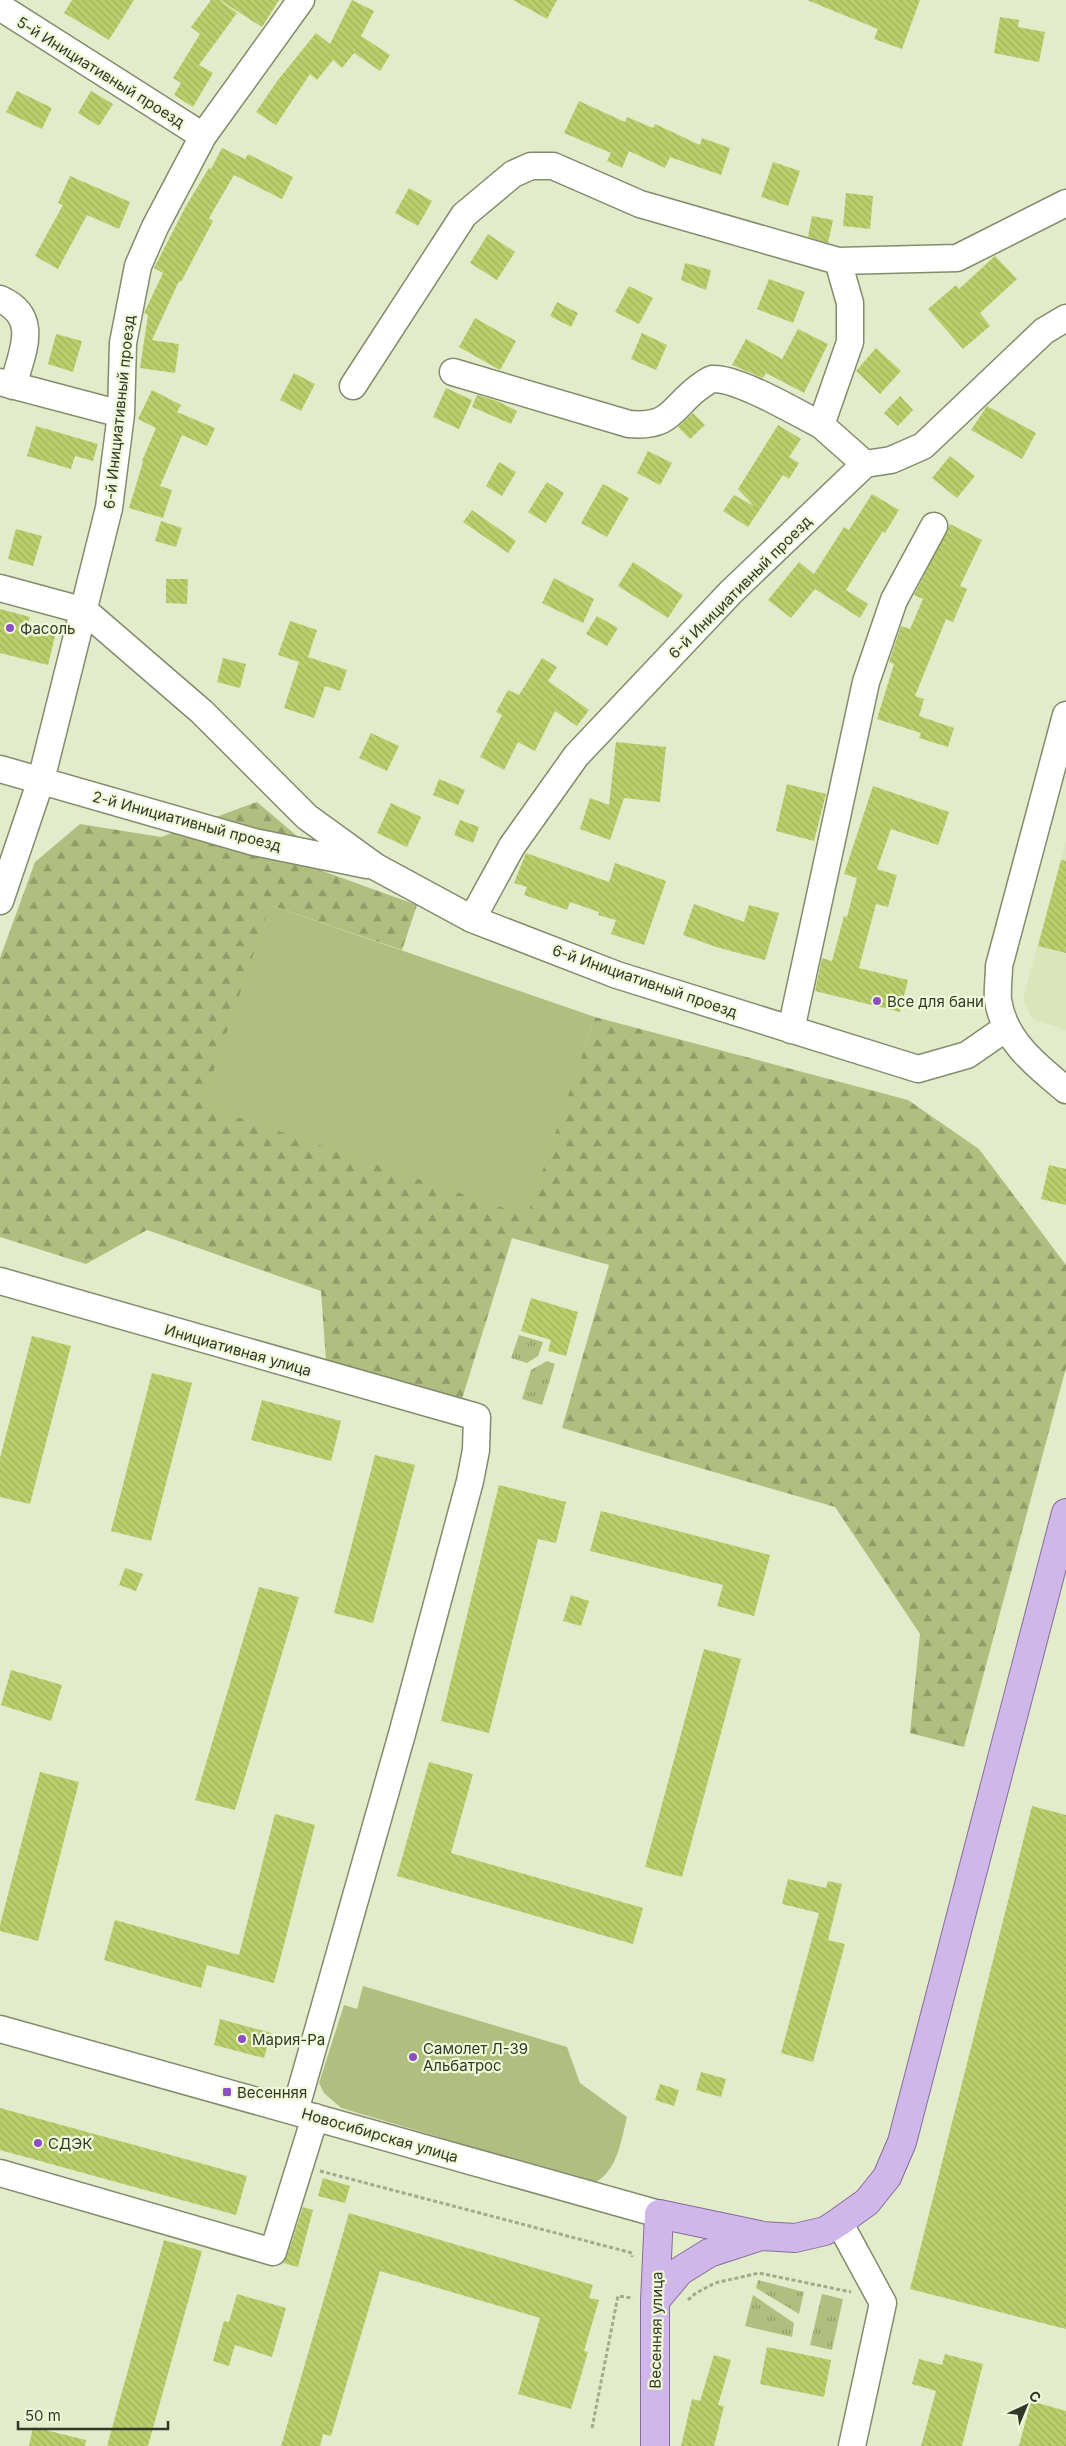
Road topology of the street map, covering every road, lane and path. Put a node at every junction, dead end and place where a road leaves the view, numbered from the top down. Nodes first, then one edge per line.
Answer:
1 (302, 0) edge
2 (0, 8) edge
3 (203, 136) junction
4 (1066, 204) edge
5 (838, 261) junction
6 (0, 299) edge
7 (1066, 318) edge
8 (453, 372) dead end
9 (6, 384) edge
10 (354, 386) dead end
11 (121, 414) junction
12 (821, 425) junction
13 (865, 464) junction
14 (934, 526) dead end
15 (0, 588) edge
16 (84, 611) junction
17 (1066, 715) edge
18 (0, 769) edge
19 (41, 780) junction
20 (376, 866) junction
21 (0, 901) edge
22 (472, 919) junction
23 (1006, 1028) junction
24 (791, 1030) junction
25 (1066, 1090) edge
26 (0, 1281) edge
27 (1066, 1513) edge
28 (0, 2029) edge
29 (305, 2114) junction
30 (300, 2166) junction
31 (0, 2173) edge
32 (659, 2214) junction
33 (839, 2222) junction
34 (761, 2236) junction
35 (632, 2262) dead end
36 (856, 2293) dead end
37 (640, 2296) junction
38 (683, 2305) dead end
39 (592, 2428) dead end
40 (655, 2446) edge
41 (852, 2446) edge

1 - 3 street, 6-й Инициативный проезд
2 - 3 street, 5-й Инициативный проезд
3 - 11 street, 6-й Инициативный проезд
4 - 5 street
5 - 10 street
5 - 12 street
6 - 9 street
7 - 13 street
8 - 12 street
9 - 11 street
11 - 16 street, 6-й Инициативный проезд
12 - 13 street
13 - 22 street, 6-й Инициативный проезд
14 - 24 street
15 - 16 street
16 - 19 street
16 - 20 street, 6-й Инициативный проезд
17 - 23 street
18 - 19 street, 2-й Инициативный проезд
19 - 20 street, 2-й Инициативный проезд
19 - 21 street
20 - 22 street, 6-й Инициативный проезд
22 - 24 street, 6-й Инициативный проезд
23 - 24 street, 6-й Инициативный проезд
23 - 25 street
26 - 29 street, Инициативная улица
27 - 33 main road
28 - 29 street, Новосибирская улица
29 - 30 street
29 - 32 street, Новосибирская улица
30 - 31 street
30 - 35 path
32 - 34 main road, Новосибирская улица
32 - 37 main road, Весенняя улица
33 - 34 main road
33 - 41 street
34 - 37 main road
36 - 38 path
37 - 39 path
37 - 40 main road, Весенняя улица

